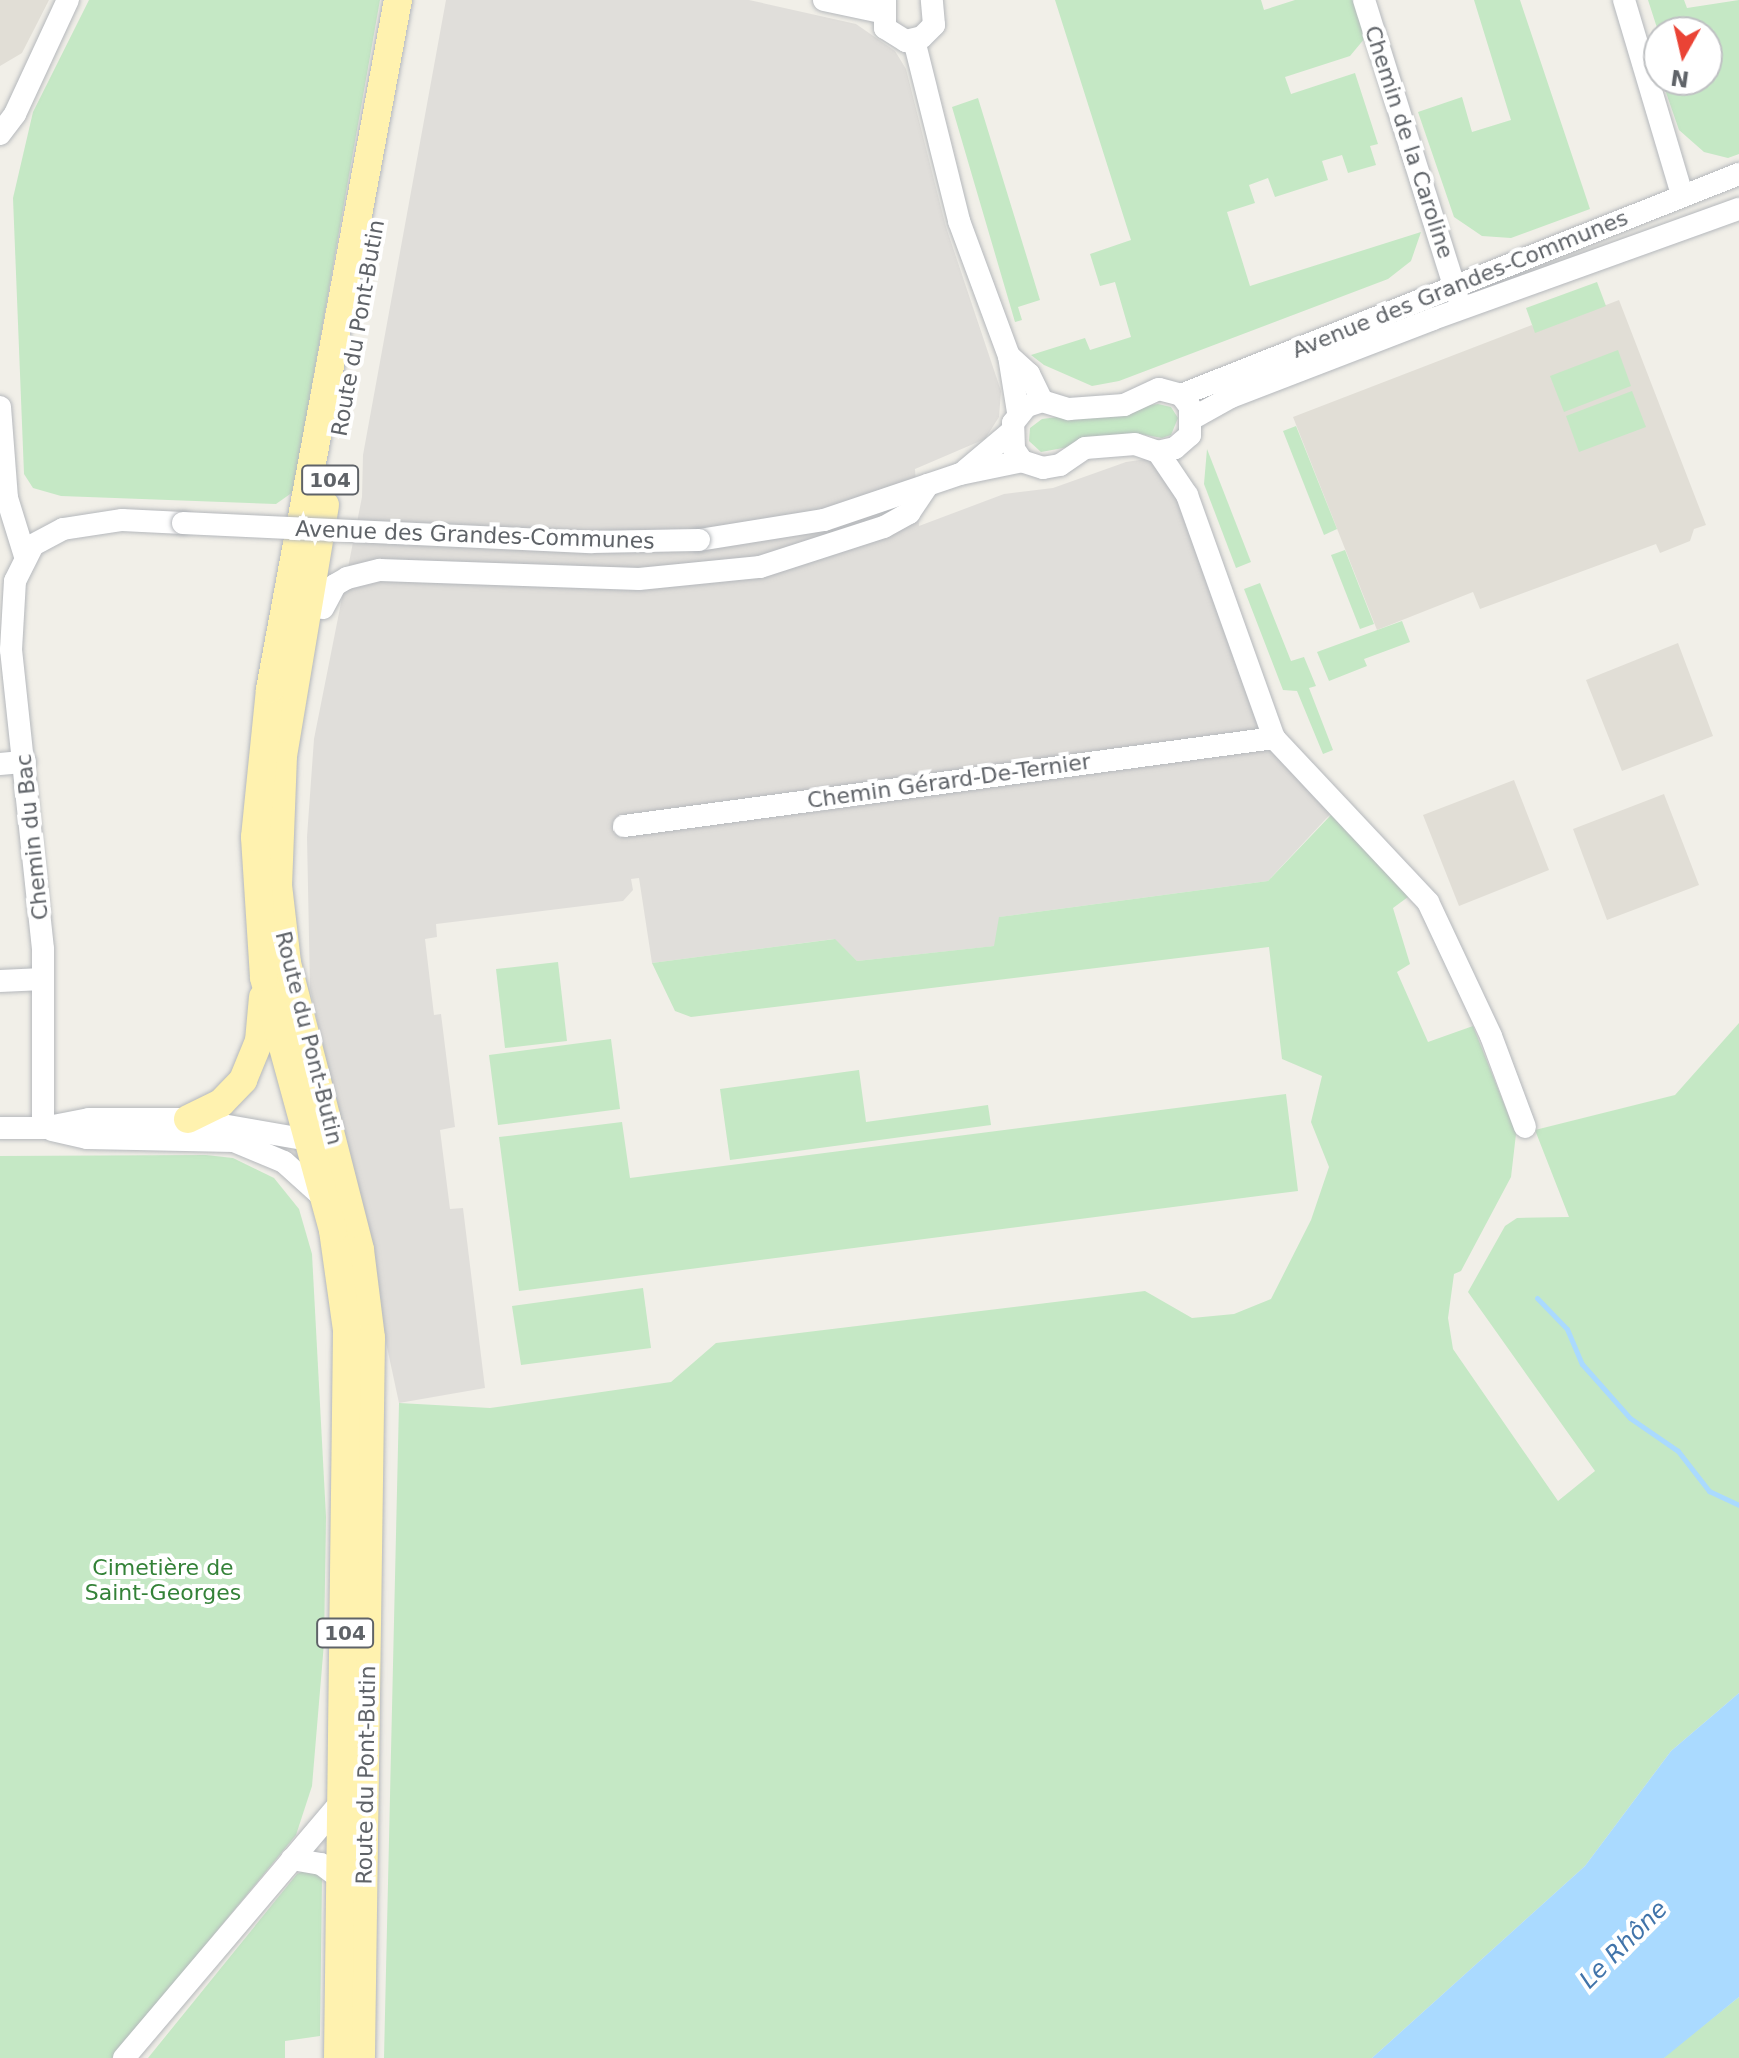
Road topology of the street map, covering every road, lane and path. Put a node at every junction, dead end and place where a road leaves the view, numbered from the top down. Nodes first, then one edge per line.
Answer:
1 (68, 0) edge
2 (398, 0) edge
3 (418, 0) edge
4 (824, 0) edge
5 (932, 0) edge
6 (1364, 0) edge
7 (1624, 0) edge
8 (883, 6) edge
9 (914, 40) junction
10 (0, 136) edge
11 (1739, 174) edge
12 (1682, 194) junction
13 (1739, 209) edge
14 (1605, 223) junction
15 (1617, 253) junction
16 (1454, 284) junction
17 (1454, 312) junction
18 (1009, 356) junction
19 (1181, 395) junction
20 (1042, 401) junction
21 (0, 407) edge
22 (1193, 418) junction
23 (1015, 422) junction
24 (1185, 443) junction
25 (1158, 452) junction
26 (1022, 461) junction
27 (960, 474) junction
28 (928, 485) junction
29 (1187, 495) junction
30 (5, 512) edge
31 (25, 556) junction
32 (323, 608) joint
33 (1274, 738) junction
34 (25, 762) junction
35 (0, 764) edge
36 (624, 826) dead end
37 (276, 970) junction
38 (43, 979) junction
39 (0, 981) edge
40 (188, 1119) junction
41 (1525, 1127) dead end
42 (0, 1128) edge
43 (43, 1128) junction
44 (308, 1137) junction
45 (336, 1148) junction
46 (325, 1200) junction
47 (342, 1801) junction
48 (292, 1859) junction
49 (341, 1879) junction
50 (350, 2047) edge
51 (124, 2058) edge

1 - 10 street
2 - 37 main road, Route du Pont-Butin / 104
3 - 37 main road, Route du Pont-Butin / 104
4 - 8 street
5 - 9 street
6 - 16 street, Chemin de la Caroline
7 - 12 street
8 - 9 street
9 - 18 street
11 - 12 street, Avenue des Grandes-Communes
12 - 14 street, Avenue des Grandes-Communes
13 - 15 street, Avenue des Grandes-Communes
14 - 15 street
14 - 16 street, Avenue des Grandes-Communes
15 - 17 street, Avenue des Grandes-Communes
16 - 17 street, Chemin de la Caroline
16 - 19 street, Avenue des Grandes-Communes
17 - 22 street, Avenue des Grandes-Communes
18 - 20 street
18 - 23 street
19 - 20 street, Avenue des Grandes-Communes
19 - 22 street
20 - 23 street, Avenue des Grandes-Communes
21 - 30 street
22 - 24 street
23 - 26 street
23 - 27 street, Avenue des Grandes-Communes
24 - 25 street, Avenue des Grandes-Communes
24 - 29 street
25 - 26 street, Avenue des Grandes-Communes
25 - 29 street
26 - 27 street, Avenue des Grandes-Communes
27 - 28 street, Avenue des Grandes-Communes
28 - 31 street, Avenue des Grandes-Communes, bridge
28 - 32 street, Avenue des Grandes-Communes
29 - 33 street
30 - 31 street
31 - 34 street, Chemin du Bac
32 - 37 main road
33 - 36 street, Chemin Gérard-De-Ternier
33 - 41 street
34 - 35 street
34 - 38 street, Chemin du Bac
37 - 40 main road
37 - 44 main road, Route du Pont-Butin / 104
37 - 45 main road, Route du Pont-Butin / 104
38 - 39 street
38 - 43 street, Chemin du Bac
40 - 43 street
40 - 44 street
42 - 43 street
43 - 46 street
44 - 45 street
44 - 46 main road, Route du Pont-Butin / 104
45 - 50 main road, Route du Pont-Butin / 104
46 - 47 main road, Route du Pont-Butin / 104
47 - 48 street, Route du Pont-Butin
47 - 49 main road, Route du Pont-Butin / 104
48 - 49 street
48 - 51 street, Route du Pont-Butin
49 - 50 main road, Route du Pont-Butin / 104

